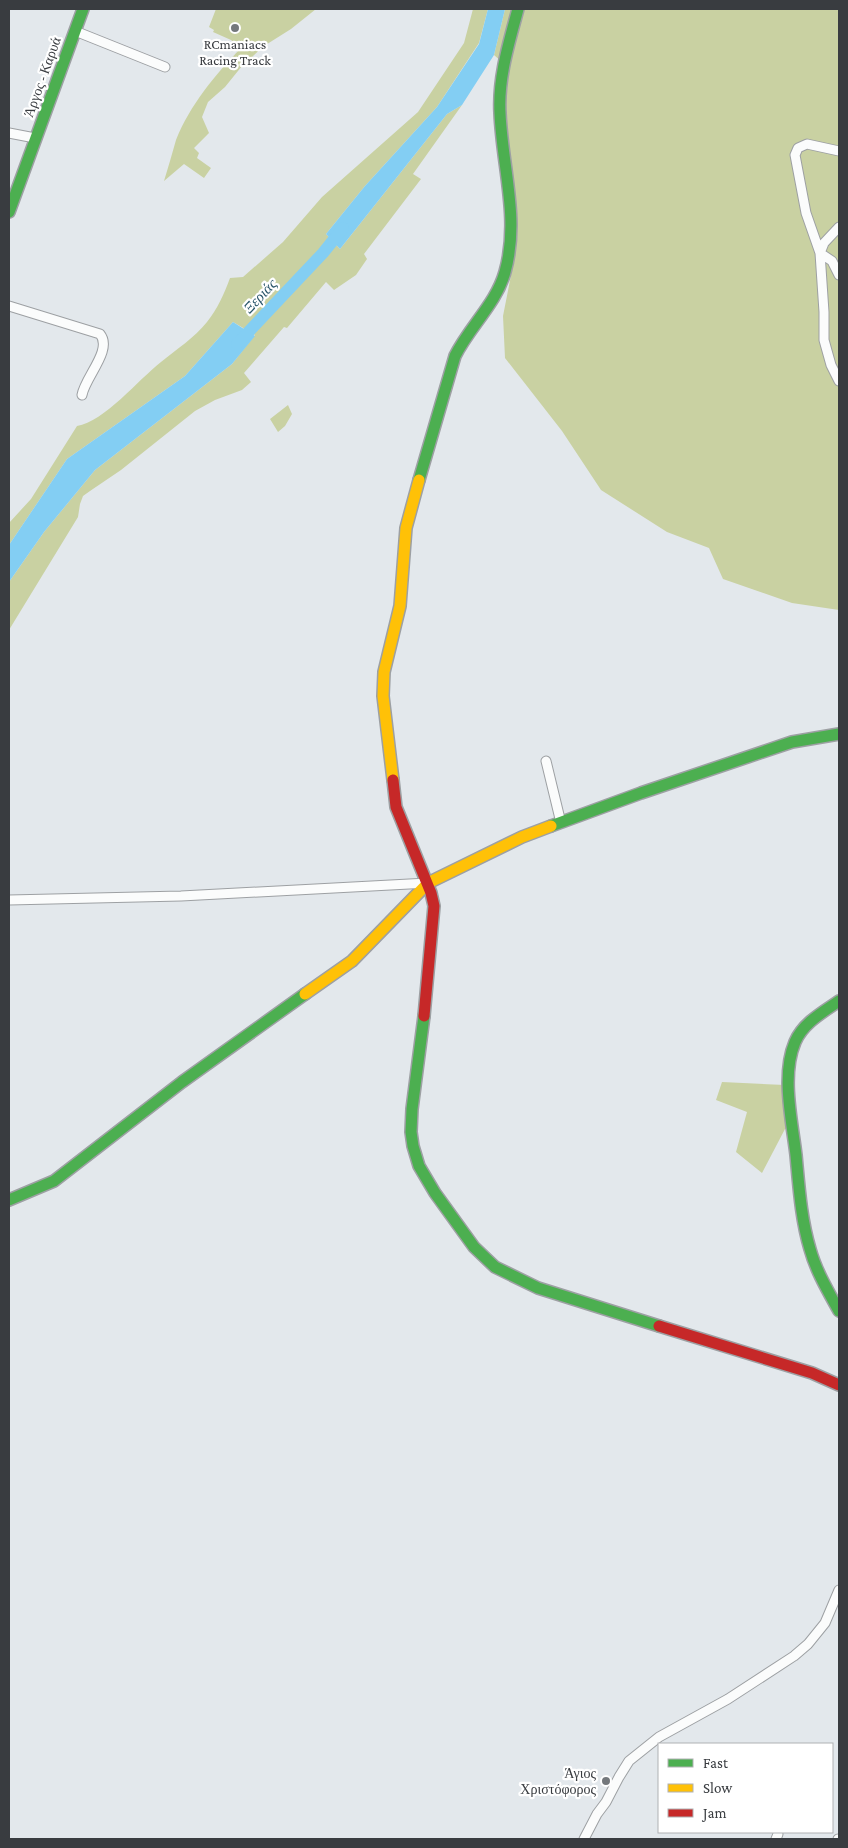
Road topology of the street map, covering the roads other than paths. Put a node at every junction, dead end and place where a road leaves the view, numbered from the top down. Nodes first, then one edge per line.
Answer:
1 (83, 9) edge
2 (518, 9) edge
3 (75, 32) junction
4 (165, 67) dead end
5 (9, 133) edge
6 (35, 138) junction
7 (839, 152) edge
8 (9, 212) edge
9 (839, 226) edge
10 (820, 253) junction
11 (839, 276) edge
12 (9, 306) edge
13 (839, 381) edge
14 (82, 395) dead end
15 (839, 734) edge
16 (546, 761) dead end
17 (561, 823) junction
18 (428, 883) junction
19 (9, 900) edge
20 (839, 1001) edge
21 (9, 1200) edge
22 (839, 1310) edge
23 (839, 1385) edge
24 (839, 1590) edge
25 (584, 1839) edge

1 - 3 street, Άργος - Καρυά
2 - 18 street
3 - 4 street
3 - 6 street, Άργος - Καρυά
5 - 6 street
6 - 8 street, Άργος - Καρυά
7 - 10 street
9 - 10 street
10 - 11 street
10 - 13 street
12 - 14 street
15 - 17 street
16 - 17 street
17 - 18 street
18 - 19 street
18 - 21 street
18 - 23 street
20 - 22 street
24 - 25 street

